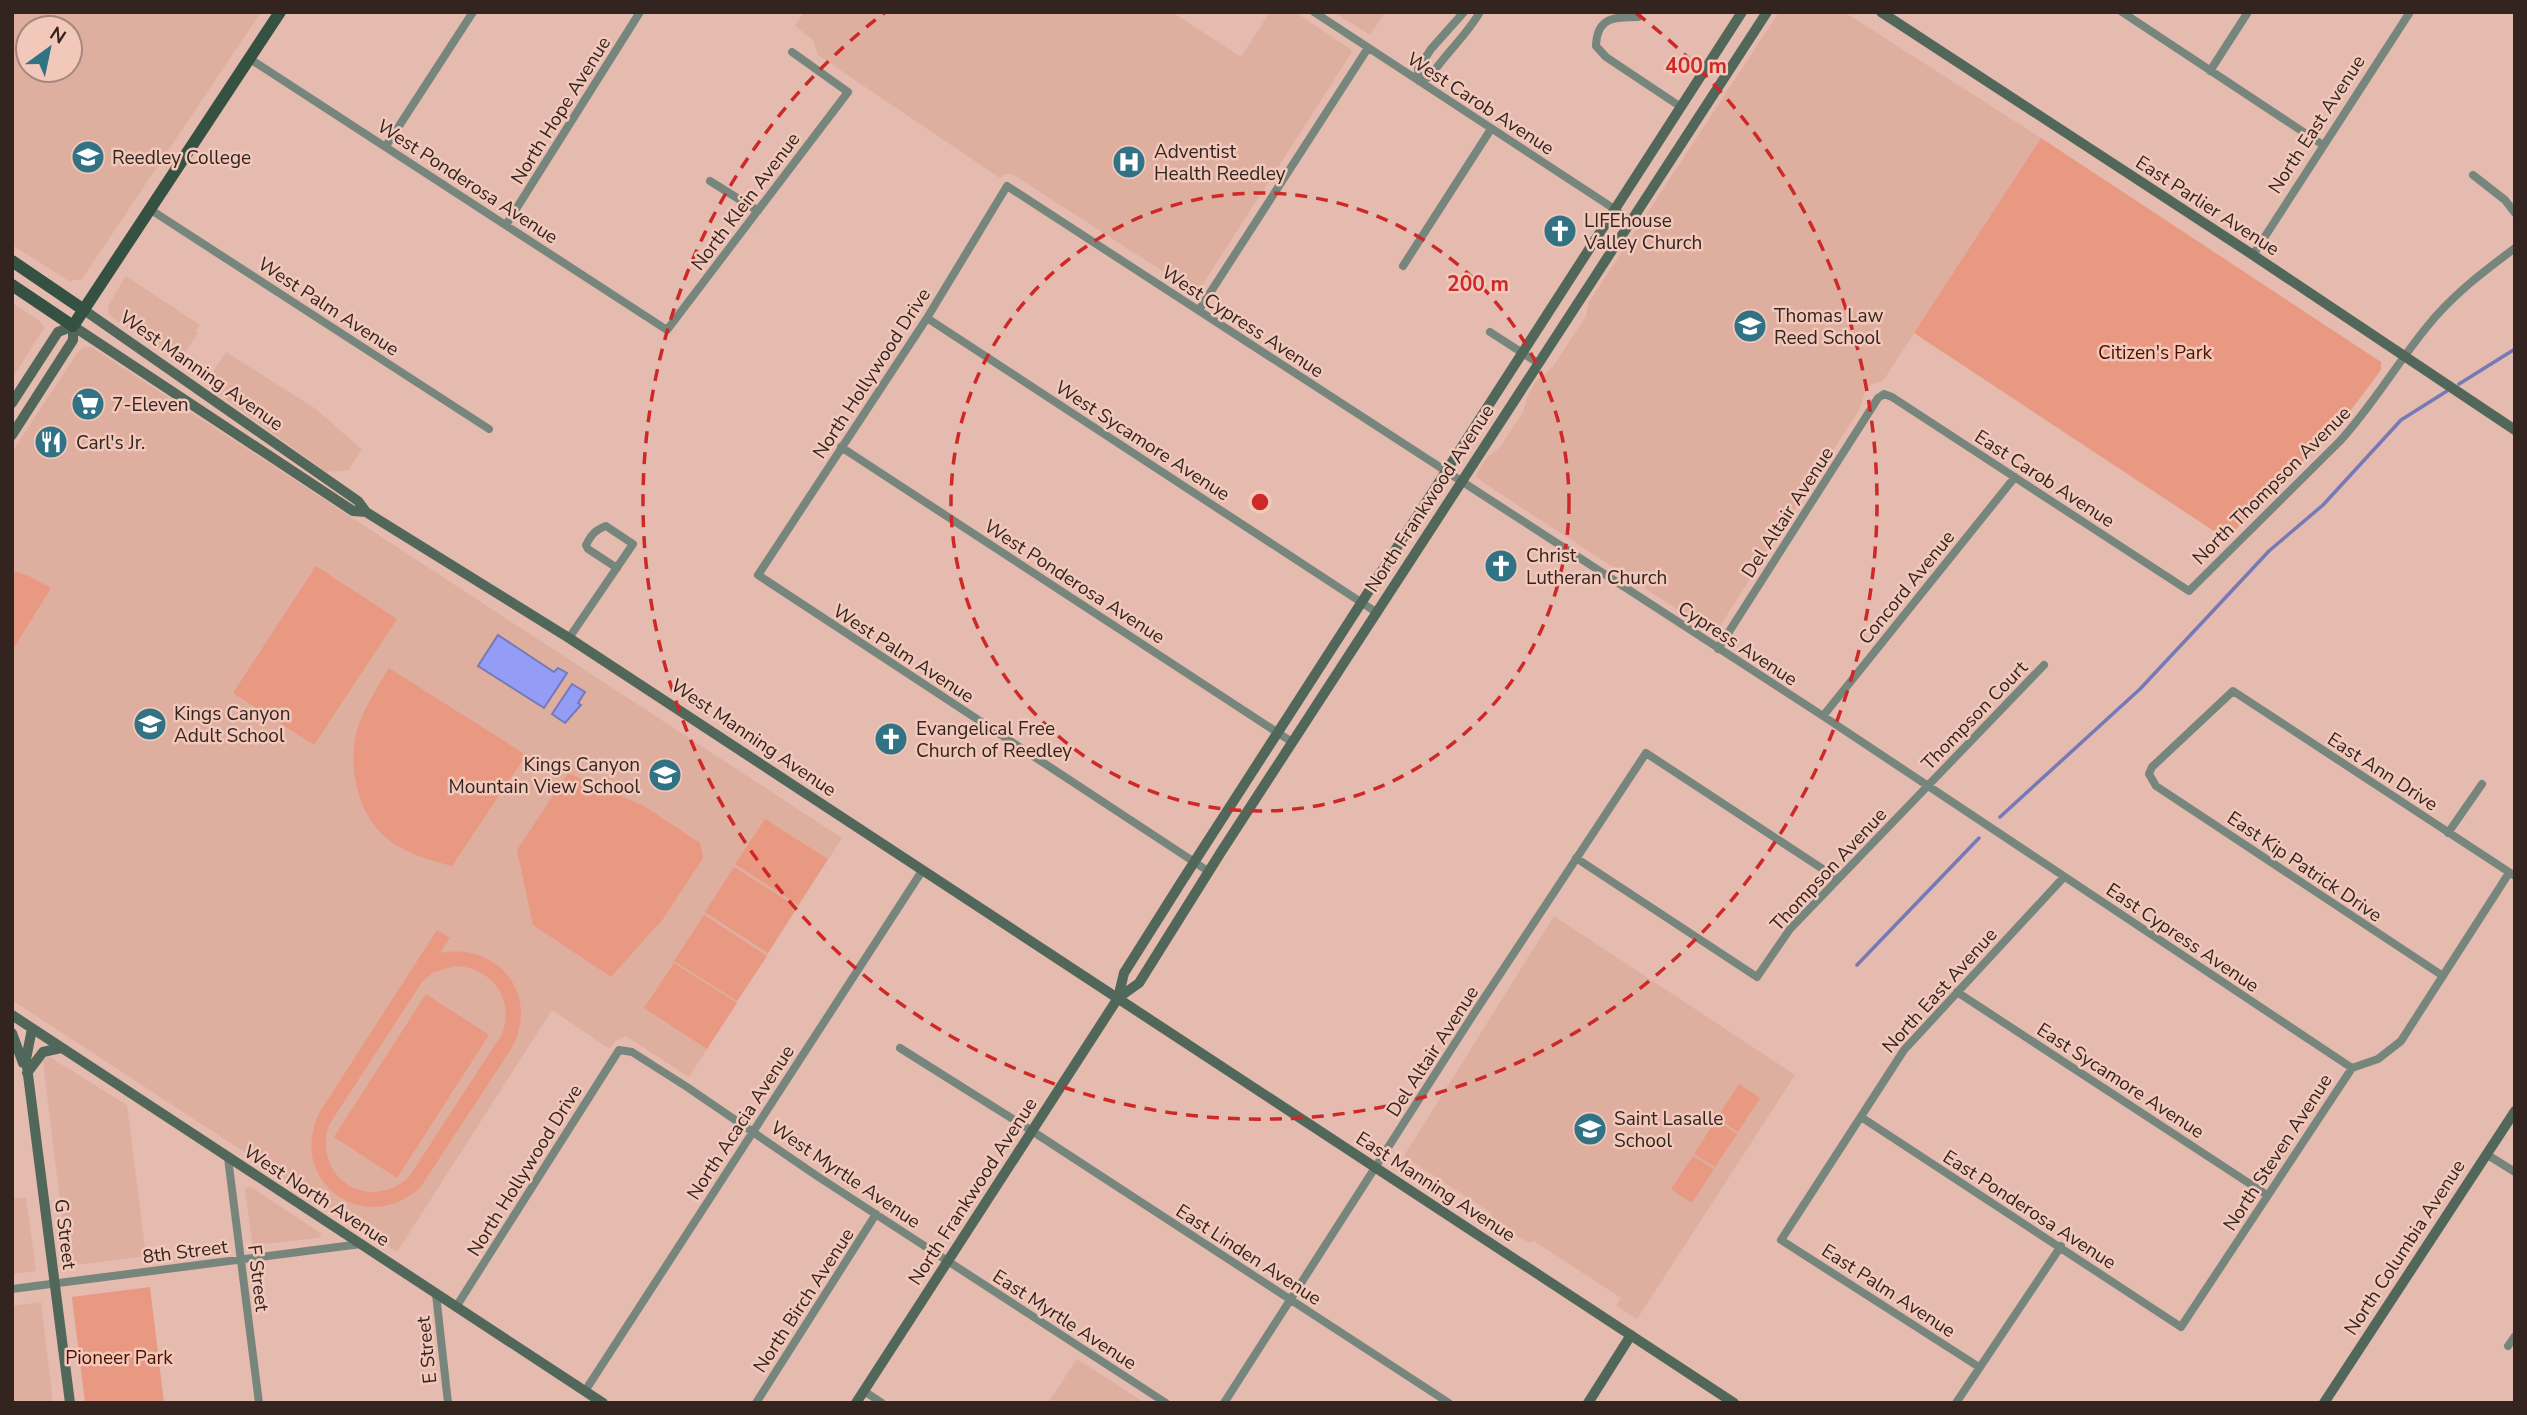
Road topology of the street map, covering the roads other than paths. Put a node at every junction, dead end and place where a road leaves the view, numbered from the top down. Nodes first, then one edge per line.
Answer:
1 (280, 12) edge
2 (472, 12) edge
3 (640, 12) edge
4 (1314, 12) edge
5 (1464, 12) edge
6 (1480, 12) edge
7 (1742, 12) edge
8 (1767, 12) edge
9 (1881, 12) edge
10 (2122, 12) edge
11 (2248, 12) edge
12 (2410, 12) edge
13 (1639, 17) dead end
14 (1368, 48) junction
15 (792, 52) dead end
16 (250, 59) junction
17 (2210, 71) junction
18 (1423, 79) junction
19 (1681, 107) junction
20 (1491, 129) junction
21 (2323, 145) junction
22 (386, 146) junction
23 (2473, 174) dead end
24 (709, 181) dead end
25 (1007, 186) joint
26 (152, 210) junction
27 (1616, 210) junction
28 (758, 211) junction
29 (2515, 213) edge
30 (1630, 222) junction
31 (506, 225) junction
32 (2515, 248) edge
33 (2252, 255) junction
34 (12, 261) edge
35 (1404, 266) dead end
36 (12, 285) edge
37 (84, 310) junction
38 (1199, 310) junction
39 (927, 318) junction
40 (73, 326) junction
41 (667, 330) joint
42 (1490, 332) dead end
43 (1523, 353) junction
44 (2405, 356) junction
45 (1538, 363) junction
46 (20, 391) junction
47 (1884, 394) joint
48 (12, 403) edge
49 (12, 412) edge
50 (489, 429) dead end
51 (2515, 430) edge
52 (12, 435) edge
53 (841, 447) junction
54 (1446, 473) junction
55 (2015, 477) junction
56 (1461, 481) junction
57 (366, 512) junction
58 (617, 568) junction
59 (758, 575) joint
60 (2189, 591) joint
61 (1362, 603) junction
62 (1377, 612) junction
63 (569, 638) junction
64 (1718, 649) junction
65 (2044, 665) dead end
66 (2233, 691) joint
67 (1823, 716) junction
68 (1279, 733) junction
69 (1292, 742) junction
70 (2482, 784) dead end
71 (1927, 786) junction
72 (1997, 833) joint
73 (2448, 833) junction
74 (1576, 858) junction
75 (1195, 863) junction
76 (922, 871) junction
77 (1208, 872) junction
78 (2512, 874) edge
79 (2064, 877) junction
80 (1838, 879) junction
81 (2443, 976) junction
82 (1957, 992) junction
83 (1118, 998) junction
84 (12, 1015) edge
85 (32, 1029) junction
86 (12, 1033) edge
87 (61, 1048) junction
88 (900, 1048) dead end
89 (619, 1050) joint
90 (2351, 1068) junction
91 (27, 1073) junction
92 (2515, 1111) edge
93 (1861, 1117) junction
94 (753, 1130) junction
95 (1032, 1131) junction
96 (2486, 1154) junction
97 (228, 1158) junction
98 (1376, 1167) junction
99 (2515, 1172) edge
100 (2267, 1195) junction
101 (876, 1214) junction
102 (1781, 1240) joint
103 (361, 1244) junction
104 (2061, 1247) junction
105 (241, 1260) junction
106 (948, 1261) junction
107 (54, 1283) junction
108 (12, 1289) edge
109 (436, 1294) junction
110 (1290, 1300) junction
111 (456, 1307) junction
112 (2181, 1327) joint
113 (1631, 1335) junction
114 (2515, 1336) edge
115 (2508, 1346) dead end
116 (1979, 1367) junction
117 (585, 1391) junction
118 (864, 1391) junction
119 (69, 1403) edge
120 (259, 1403) edge
121 (448, 1403) edge
122 (603, 1403) edge
123 (756, 1403) edge
124 (856, 1403) edge
125 (882, 1403) edge
126 (1166, 1403) edge
127 (1224, 1403) edge
128 (1450, 1403) edge
129 (1588, 1403) edge
130 (1734, 1403) edge
131 (1956, 1403) edge
132 (2323, 1403) edge

1 - 16 main road
2 - 22 street
3 - 31 street, North Hope Avenue
4 - 14 street, West Carob Avenue
5 - 18 street
6 - 18 street
7 - 19 street, North Frankwood Avenue
8 - 30 street, North Frankwood Avenue
9 - 33 street, East Parlier Avenue
10 - 17 street
11 - 17 street
12 - 21 street, North East Avenue
13 - 19 street
14 - 18 street, West Carob Avenue
14 - 38 street
15 - 28 street, North Klein Avenue
16 - 22 street, West Ponderosa Avenue
16 - 26 main road
17 - 21 street
18 - 20 street, West Carob Avenue
19 - 27 street, North Frankwood Avenue
20 - 27 street, West Carob Avenue
20 - 35 street
21 - 33 street, North East Avenue
22 - 31 street, West Ponderosa Avenue
23 - 29 street
24 - 28 street
25 - 38 street, West Cypress Avenue
25 - 39 street, North Hollywood Drive
26 - 37 main road
26 - 50 street, West Palm Avenue
27 - 30 street, West Carob Avenue
27 - 43 street, North Frankwood Avenue
28 - 41 street, North Klein Avenue
30 - 45 street, North Frankwood Avenue
31 - 41 street, West Ponderosa Avenue
32 - 44 street, North Thompson Avenue
33 - 44 street, East Parlier Avenue
34 - 37 main road, West Manning Avenue
36 - 40 main road, West Manning Avenue
37 - 40 main road
37 - 57 street, West Manning Avenue
38 - 54 street, West Cypress Avenue
39 - 53 street, North Hollywood Drive
39 - 61 street, West Sycamore Avenue
40 - 46 street
40 - 52 street
40 - 57 street, West Manning Avenue
42 - 43 street
43 - 45 street
43 - 54 street, North Frankwood Avenue
44 - 51 street, East Parlier Avenue
44 - 60 street, North Thompson Avenue
45 - 56 street, North Frankwood Avenue
46 - 48 street
46 - 49 street
47 - 55 street, East Carob Avenue
47 - 64 street, Del Altair Avenue
53 - 59 street, North Hollywood Drive
53 - 68 street, West Ponderosa Avenue
54 - 56 street, West Cypress Avenue
54 - 61 street, North Frankwood Avenue
55 - 60 street, East Carob Avenue
55 - 67 street, Concord Avenue
56 - 62 street, North Frankwood Avenue
56 - 64 street, Cypress Avenue
57 - 63 street, West Manning Avenue
58 - 58 street
58 - 63 street
59 - 75 street, West Palm Avenue
61 - 62 street, West Sycamore Avenue
61 - 68 street, North Frankwood Avenue
62 - 69 street, North Frankwood Avenue
63 - 76 street, West Manning Avenue
64 - 67 street, Cypress Avenue
65 - 71 street, Thompson Court
66 - 73 street, East Ann Drive
66 - 81 street, East Kip Patrick Drive
67 - 71 street, Cypress Avenue
68 - 69 street, West Ponderosa Avenue
68 - 75 street, North Frankwood Avenue
69 - 77 street, North Frankwood Avenue
70 - 73 street
71 - 72 street, Cypress Avenue
71 - 80 street, Thompson Avenue
72 - 79 street, East Cypress Avenue
73 - 78 street, East Ann Drive
74 - 80 street, Thompson Avenue
74 - 80 street, Del Altair Avenue
74 - 98 street, Del Altair Avenue
75 - 77 street, West Palm Avenue
75 - 83 street, North Frankwood Avenue
76 - 83 street, West Manning Avenue
76 - 94 street, North Acacia Avenue
77 - 83 street, North Frankwood Avenue
78 - 81 street, North Steven Avenue
79 - 82 street, North East Avenue
79 - 90 street, East Cypress Avenue
81 - 90 street, North Steven Avenue
82 - 93 street, North East Avenue
82 - 100 street, East Sycamore Avenue
83 - 95 street, North Frankwood Avenue
83 - 98 street, East Manning Avenue
84 - 85 street, West North Avenue
85 - 87 street, West North Avenue
85 - 91 street, G Street
86 - 91 street
87 - 91 street
87 - 97 street, West North Avenue
88 - 95 street, East Linden Avenue
89 - 94 street, West Myrtle Avenue
89 - 111 street, North Hollywood Drive
90 - 100 street, North Steven Avenue
91 - 107 street, G Street
92 - 96 street, North Columbia Avenue
93 - 102 street, North East Avenue
93 - 104 street, East Ponderosa Avenue
94 - 101 street, West Myrtle Avenue
94 - 117 street, North Acacia Avenue
95 - 106 street, North Frankwood Avenue
95 - 110 street, East Linden Avenue
96 - 99 street
96 - 132 street, North Columbia Avenue
97 - 103 street, West North Avenue
97 - 105 street, F Street
98 - 110 street, Del Altair Avenue
98 - 113 street, East Manning Avenue
100 - 112 street, North Steven Avenue
101 - 106 street, West Myrtle Avenue
101 - 123 street, North Birch Avenue
102 - 116 street, East Palm Avenue
103 - 105 street, 8th Street
103 - 109 street, West North Avenue
104 - 112 street, East Ponderosa Avenue
104 - 116 street
105 - 107 street, 8th Street
105 - 120 street, F Street
106 - 118 street, North Frankwood Avenue
106 - 126 street, East Myrtle Avenue
107 - 108 street, 8th Street
107 - 119 street, G Street
109 - 111 street, West North Avenue
109 - 121 street, E Street
110 - 127 street, Del Altair Avenue
110 - 128 street, East Linden Avenue
111 - 117 street, West North Avenue
113 - 129 street
113 - 130 street, East Manning Avenue
114 - 115 street
116 - 131 street
117 - 122 street, West North Avenue
118 - 124 street, North Frankwood Avenue
118 - 125 street

